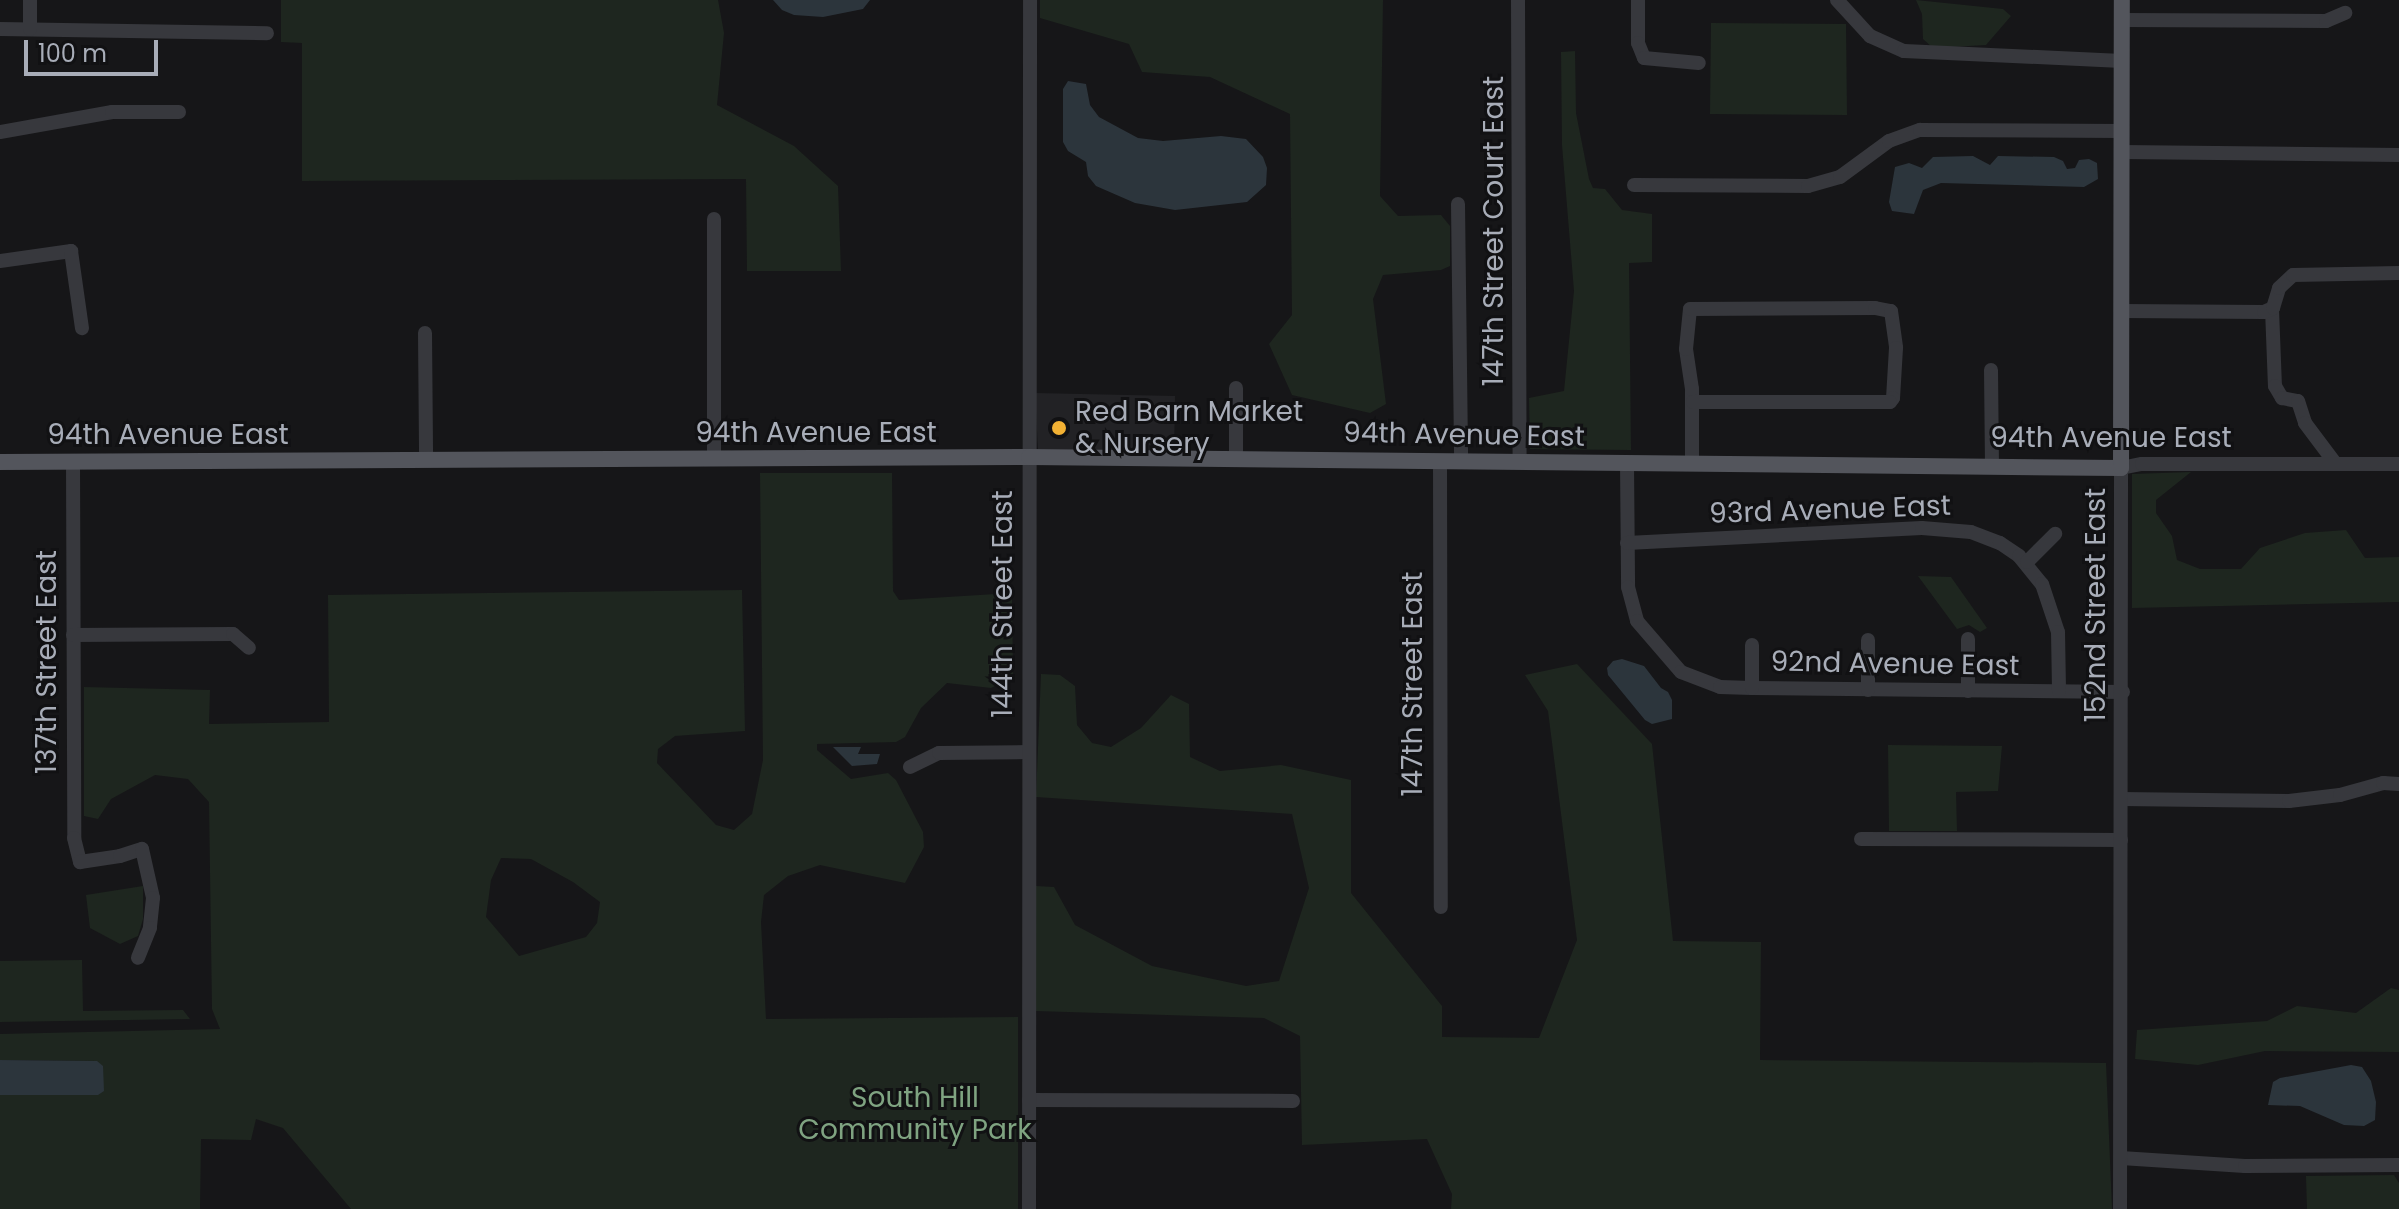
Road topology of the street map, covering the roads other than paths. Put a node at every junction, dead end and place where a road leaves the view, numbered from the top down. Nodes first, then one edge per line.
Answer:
1 (30, 0) edge
2 (1030, 0) edge
3 (1518, 0) edge
4 (1638, 0) edge
5 (1837, 0) edge
6 (2122, 0) edge
7 (2345, 13) dead end
8 (2122, 20) junction
9 (0, 29) edge
10 (30, 29) junction
11 (267, 33) dead end
12 (2122, 61) junction
13 (1699, 63) dead end
14 (179, 112) dead end
15 (2122, 131) junction
16 (0, 132) edge
17 (2122, 152) junction
18 (2399, 155) edge
19 (1634, 185) dead end
20 (1458, 204) dead end
21 (714, 219) dead end
22 (0, 261) edge
23 (2399, 273) edge
24 (2272, 309) junction
25 (2122, 311) junction
26 (82, 328) dead end
27 (425, 333) dead end
28 (1991, 370) dead end
29 (1236, 388) dead end
30 (1693, 402) junction
31 (1029, 457) junction
32 (714, 459) junction
33 (1236, 459) junction
34 (426, 460) junction
35 (73, 461) junction
36 (1440, 461) junction
37 (1461, 461) junction
38 (0, 462) edge
39 (1520, 462) junction
40 (1692, 462) junction
41 (1627, 463) junction
42 (2335, 463) junction
43 (2399, 464) edge
44 (1992, 465) junction
45 (2121, 468) junction
46 (2055, 534) dead end
47 (1627, 543) junction
48 (2027, 562) junction
49 (73, 635) junction
50 (1968, 639) dead end
51 (1868, 640) dead end
52 (1752, 645) dead end
53 (249, 648) dead end
54 (1752, 688) junction
55 (1868, 690) junction
56 (1968, 691) junction
57 (2059, 691) junction
58 (2123, 692) junction
59 (1029, 752) junction
60 (910, 767) dead end
61 (2399, 770) edge
62 (2383, 783) junction
63 (2399, 784) edge
64 (2121, 799) junction
65 (1861, 839) dead end
66 (2121, 840) junction
67 (1441, 907) dead end
68 (138, 958) dead end
69 (1029, 1100) junction
70 (1293, 1101) dead end
71 (2121, 1158) junction
72 (2399, 1165) edge
73 (1029, 1209) edge
74 (2120, 1209) edge

1 - 10 street
2 - 31 street, 144th Street East
3 - 39 street, 147th Street Court East
4 - 13 street
5 - 12 street
6 - 8 main road, 152nd Street East
7 - 8 street
8 - 12 main road, 152nd Street East
9 - 10 street
10 - 11 street
12 - 15 main road, 152nd Street East
14 - 16 street
15 - 17 main road, 152nd Street East
15 - 19 street
17 - 18 street
17 - 25 main road, 152nd Street East
20 - 37 street
21 - 32 street
22 - 26 street
23 - 24 street
24 - 25 street
24 - 42 street
25 - 45 main road, 152nd Street East
27 - 34 street
28 - 44 street
29 - 33 street
30 - 30 street
30 - 40 street
31 - 32 main road, 94th Avenue East
31 - 33 main road, 94th Avenue East
31 - 59 street, 144th Street East
32 - 34 main road, 94th Avenue East
33 - 36 main road, 94th Avenue East
34 - 35 main road, 94th Avenue East
35 - 38 main road, 94th Avenue East
35 - 49 street, 137th Street East
36 - 37 main road, 94th Avenue East
36 - 67 street, 147th Street East
37 - 39 main road, 94th Avenue East
39 - 41 main road, 94th Avenue East
40 - 41 main road, 94th Avenue East
40 - 44 main road, 94th Avenue East
41 - 47 street
42 - 43 street, 94th Avenue East
42 - 45 street, 94th Avenue East
44 - 45 main road, 94th Avenue East
45 - 58 street, 152nd Street East
46 - 48 street
47 - 48 street, 93rd Avenue East
47 - 54 street, 92nd Avenue East
48 - 57 street
49 - 53 street
49 - 68 street, 137th Street East
50 - 56 street
51 - 55 street
52 - 54 street
54 - 55 street, 92nd Avenue East
55 - 56 street, 92nd Avenue East
56 - 57 street, 92nd Avenue East
57 - 58 street, 92nd Avenue East
58 - 64 street, 152nd Street East
59 - 60 street
59 - 69 street, 144th Street East
61 - 62 street
62 - 63 street
62 - 64 street
64 - 66 street, 152nd Street East
65 - 66 street
66 - 71 street, 152nd Street East
69 - 70 street
69 - 73 street, 144th Street East
71 - 72 street
71 - 74 street, 152nd Street East

